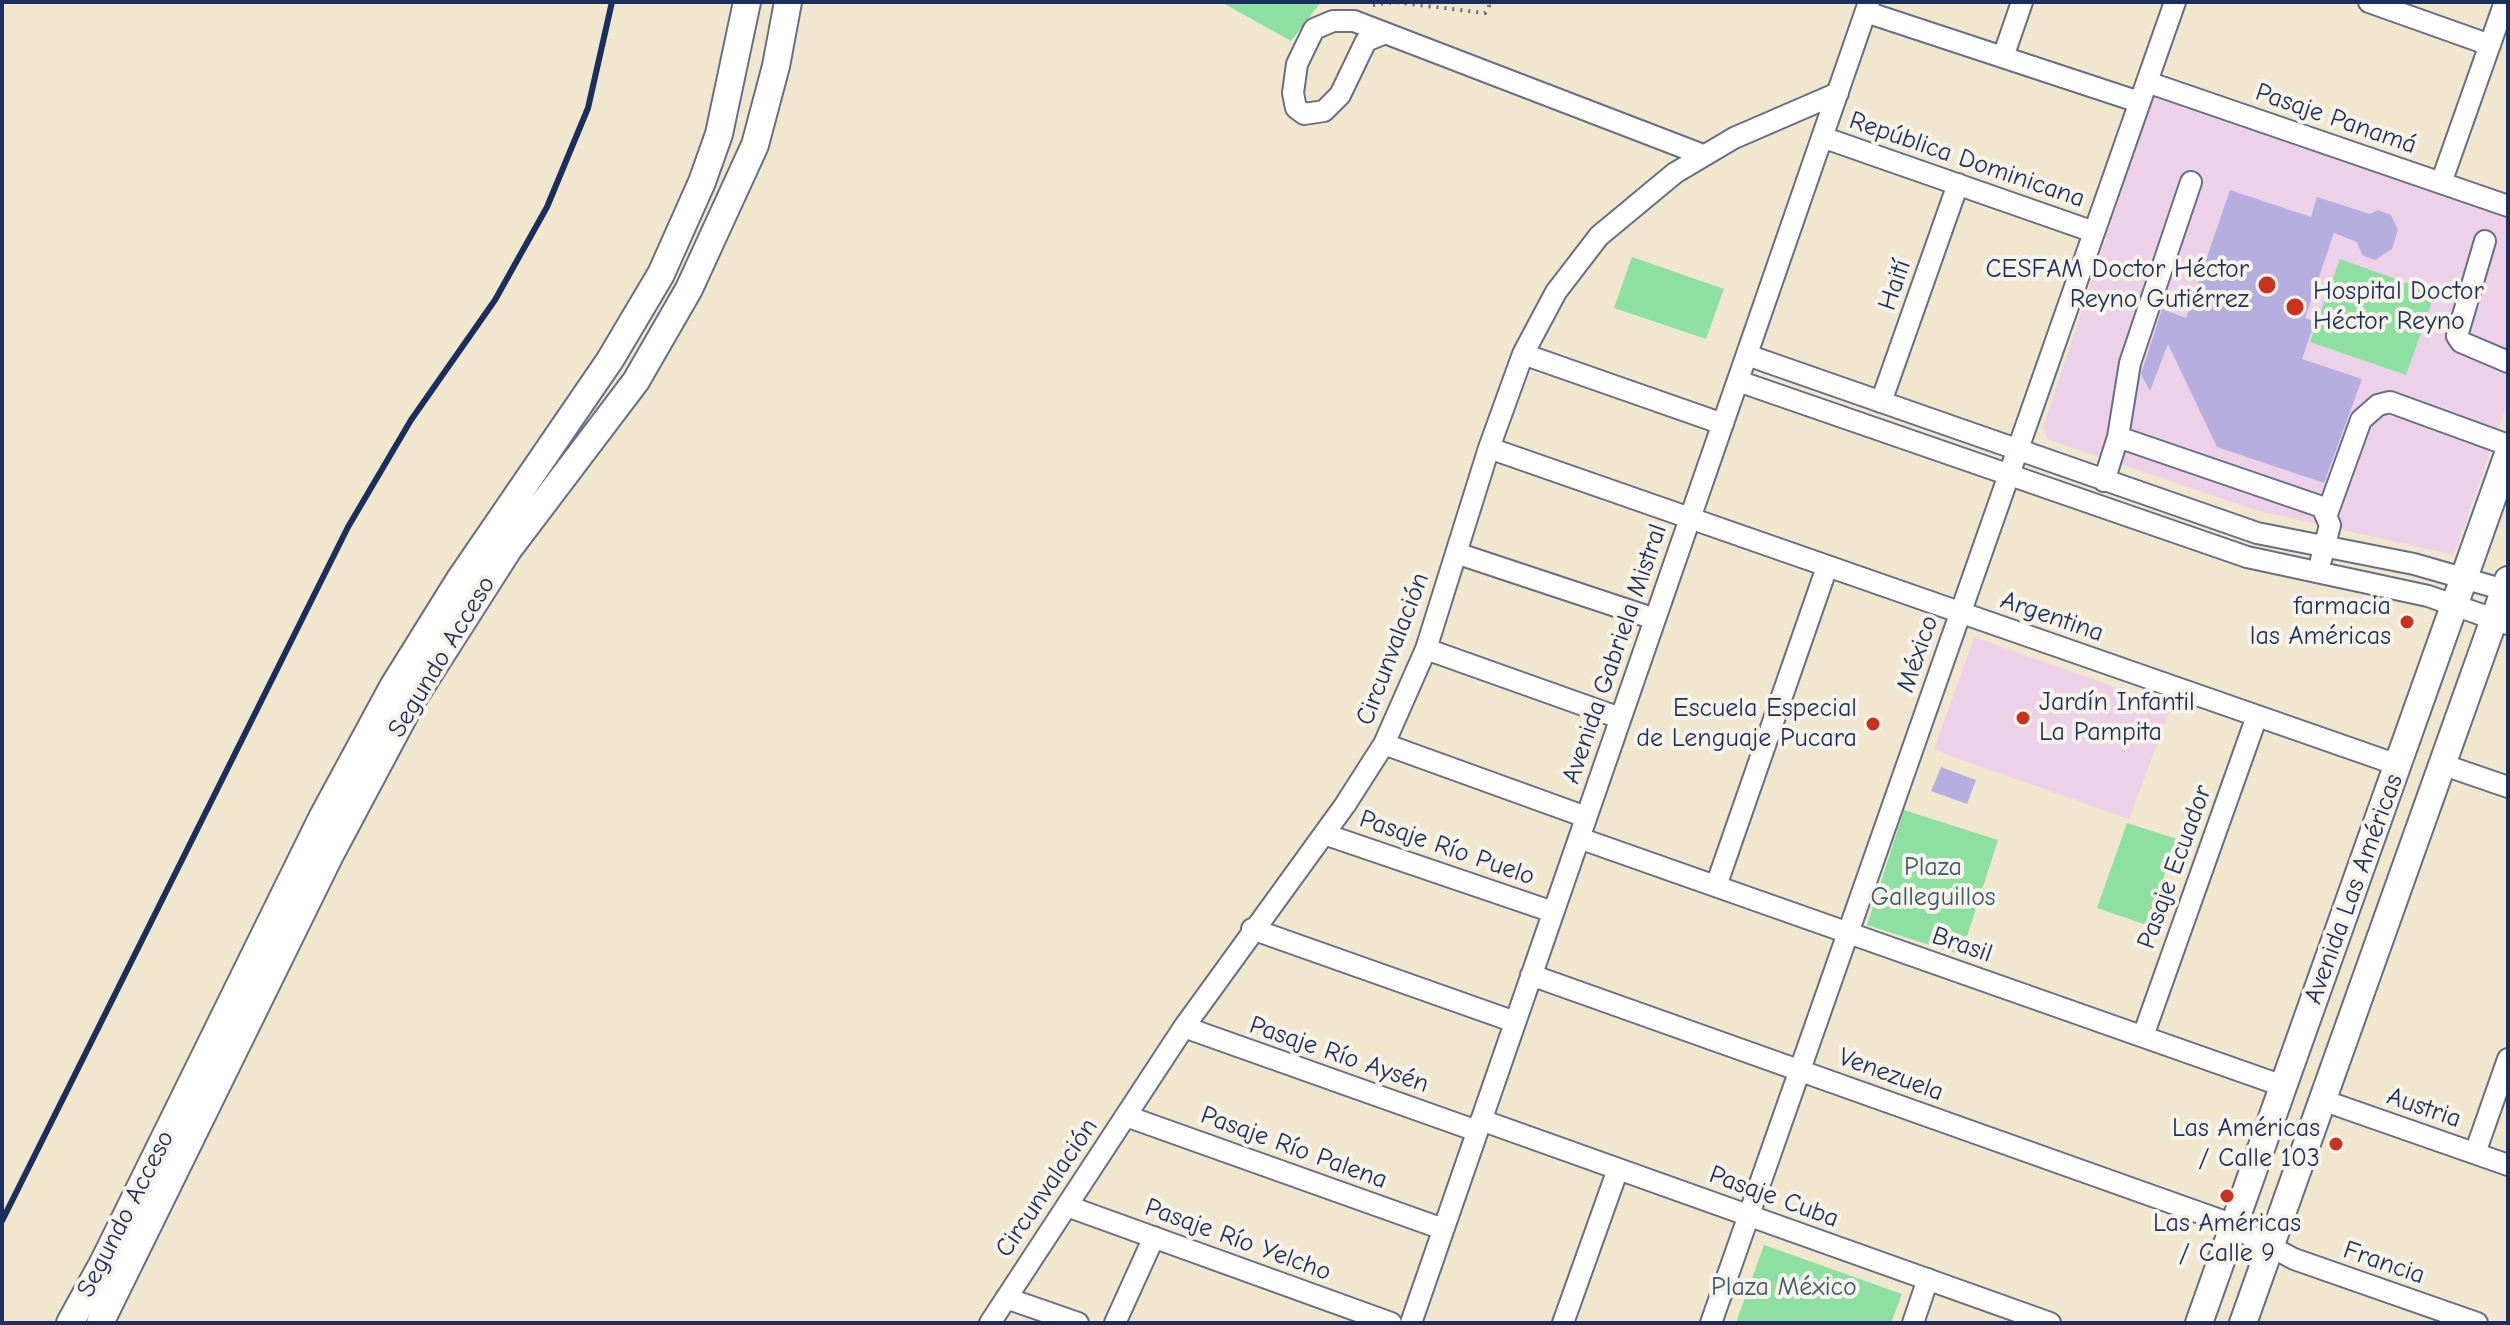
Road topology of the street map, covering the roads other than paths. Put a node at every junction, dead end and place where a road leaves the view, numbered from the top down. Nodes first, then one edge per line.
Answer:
1 (747, 2) edge
2 (788, 2) edge
3 (2022, 2) edge
4 (2175, 2) edge
5 (2369, 2) edge
6 (2505, 2) edge
7 (1867, 7) edge
8 (1383, 34) junction
9 (2490, 45) junction
10 (2003, 57) junction
11 (2147, 82) junction
12 (1838, 93) junction
13 (2139, 102) junction
14 (1822, 137) junction
15 (1703, 155) junction
16 (2191, 182) dead end
17 (2441, 183) junction
18 (1958, 184) junction
19 (2508, 206) edge
20 (2094, 232) junction
21 (2485, 241) dead end
22 (1523, 354) junction
23 (1747, 355) junction
24 (2508, 362) edge
25 (1738, 381) junction
26 (1881, 402) junction
27 (1723, 424) junction
28 (2118, 437) junction
29 (2508, 445) edge
30 (1489, 448) junction
31 (2018, 450) junction
32 (2508, 454) edge
33 (2009, 475) junction
34 (2104, 481) junction
35 (2327, 514) junction
36 (1690, 519) junction
37 (2325, 547) junction
38 (1456, 553) junction
39 (1827, 567) junction
40 (2318, 574) junction
41 (2465, 577) junction
42 (2507, 587) edge
43 (2455, 604) junction
44 (1960, 613) junction
45 (1655, 619) junction
46 (2500, 621) edge
47 (1426, 649) junction
48 (2257, 716) junction
49 (1620, 718) junction
50 (1384, 744) junction
51 (2441, 764) junction
52 (2398, 765) junction
53 (2508, 787) edge
54 (1586, 817) junction
55 (1324, 834) junction
56 (1579, 838) junction
57 (1716, 886) junction
58 (1553, 912) junction
59 (1252, 929) junction
60 (1848, 933) junction
61 (1531, 975) junction
62 (1515, 1022) junction
63 (1184, 1027) junction
64 (2143, 1036) junction
65 (2508, 1059) edge
66 (1800, 1071) junction
67 (2283, 1086) junction
68 (2322, 1100) junction
69 (1126, 1116) junction
70 (1479, 1125) junction
71 (2475, 1153) junction
72 (2508, 1165) edge
73 (1618, 1169) junction
74 (1067, 1206) junction
75 (1749, 1216) junction
76 (2234, 1226) junction
77 (1443, 1229) junction
78 (1154, 1237) junction
79 (2269, 1249) junction
80 (1928, 1279) junction
81 (1006, 1298) junction
82 (70, 1323) edge
83 (100, 1323) edge
84 (990, 1323) edge
85 (1078, 1323) edge
86 (1115, 1323) edge
87 (1391, 1323) edge
88 (1411, 1323) edge
89 (1563, 1323) edge
90 (1711, 1323) edge
91 (1913, 1323) edge
92 (2049, 1323) edge
93 (2199, 1323) edge
94 (2243, 1323) edge
95 (2477, 1323) edge

1 - 82 main road, Segundo Acceso
2 - 83 main road, Segundo Acceso
3 - 10 street
4 - 11 street, México
5 - 9 street
6 - 9 street
7 - 10 street
7 - 12 street, Avenida Gabriela Mistral
8 - 8 street
8 - 15 street
9 - 17 street
10 - 13 street
11 - 13 street, México
11 - 17 street, Pasaje Panamá
12 - 14 street, Avenida Gabriela Mistral
12 - 15 street, Circunvalación
13 - 20 street, México
14 - 18 street, República Dominicana
14 - 23 street, Avenida Gabriela Mistral
15 - 22 street, Circunvalación
16 - 28 street
17 - 19 street, Pasaje Panamá
18 - 20 street, República Dominicana
18 - 26 street, Haití
20 - 31 street, México
21 - 24 street
22 - 27 street
22 - 30 street, Circunvalación
23 - 25 street, Avenida Gabriela Mistral
23 - 26 street
25 - 27 street, Avenida Gabriela Mistral
25 - 33 street
26 - 31 street
27 - 36 street, Avenida Gabriela Mistral
28 - 34 street
28 - 35 street
29 - 35 street
30 - 36 street, Argentina
30 - 38 street, Circunvalación
31 - 33 street, México
31 - 34 street
32 - 41 main road, Avenida Las Américas
33 - 40 street
33 - 44 street, México
34 - 37 street
35 - 37 street
36 - 39 street, Argentina
36 - 45 street, Avenida Gabriela Mistral
37 - 40 street
37 - 41 street
38 - 45 street
38 - 47 street, Circunvalación
39 - 44 street, Argentina
39 - 57 street
40 - 43 street
41 - 42 street
41 - 43 main road, Avenida Las Américas
42 - 46 main road, Avenida Las Américas
43 - 46 street
43 - 52 main road, Avenida Las Américas
44 - 48 street, Argentina
44 - 60 street, México
45 - 49 street, Avenida Gabriela Mistral
46 - 51 main road, Avenida Las Américas
47 - 49 street
47 - 50 street, Circunvalación
48 - 52 street, Argentina
48 - 64 street, Pasaje Ecuador
49 - 54 street, Avenida Gabriela Mistral
50 - 54 street
50 - 55 street, Circunvalación
51 - 53 street
51 - 68 main road, Avenida Las Américas
52 - 67 main road, Avenida Las Américas
54 - 56 street, Avenida Gabriela Mistral
55 - 58 street, Pasaje Río Puelo
55 - 59 street, Circunvalación
56 - 57 street, Brasil
56 - 58 street, Avenida Gabriela Mistral
57 - 60 street, Brasil
58 - 61 street, Avenida Gabriela Mistral
59 - 62 street
59 - 63 street, Circunvalación
60 - 64 street, Brasil
60 - 66 street, México
61 - 62 street, Avenida Gabriela Mistral
61 - 66 street, Venezuela
62 - 70 street, Avenida Gabriela Mistral
63 - 69 street, Circunvalación
63 - 70 street, Pasaje Río Aysén
64 - 67 street, Brasil
65 - 71 street
66 - 75 street, México
66 - 76 street, Venezuela
67 - 76 main road, Avenida Las Américas
68 - 71 street, Austria
68 - 79 main road, Avenida Las Américas
69 - 74 street, Circunvalación
69 - 77 street, Pasaje Río Palena
70 - 73 street, Pasaje Cuba
70 - 77 street, Avenida Gabriela Mistral
71 - 72 street, Austria
73 - 75 street, Pasaje Cuba
73 - 89 street
74 - 78 street, Pasaje Río Yelcho
74 - 81 street, Circunvalación
75 - 80 street, Pasaje Cuba
75 - 90 street, México
76 - 79 street, Francia
76 - 93 main road, Avenida Las Américas
77 - 88 street, Avenida Gabriela Mistral
78 - 86 street
78 - 87 street, Pasaje Río Yelcho
79 - 94 main road, Avenida Las Américas
79 - 95 street, Francia
80 - 91 street
80 - 92 street, Pasaje Cuba
81 - 84 street, Circunvalación
81 - 85 street

